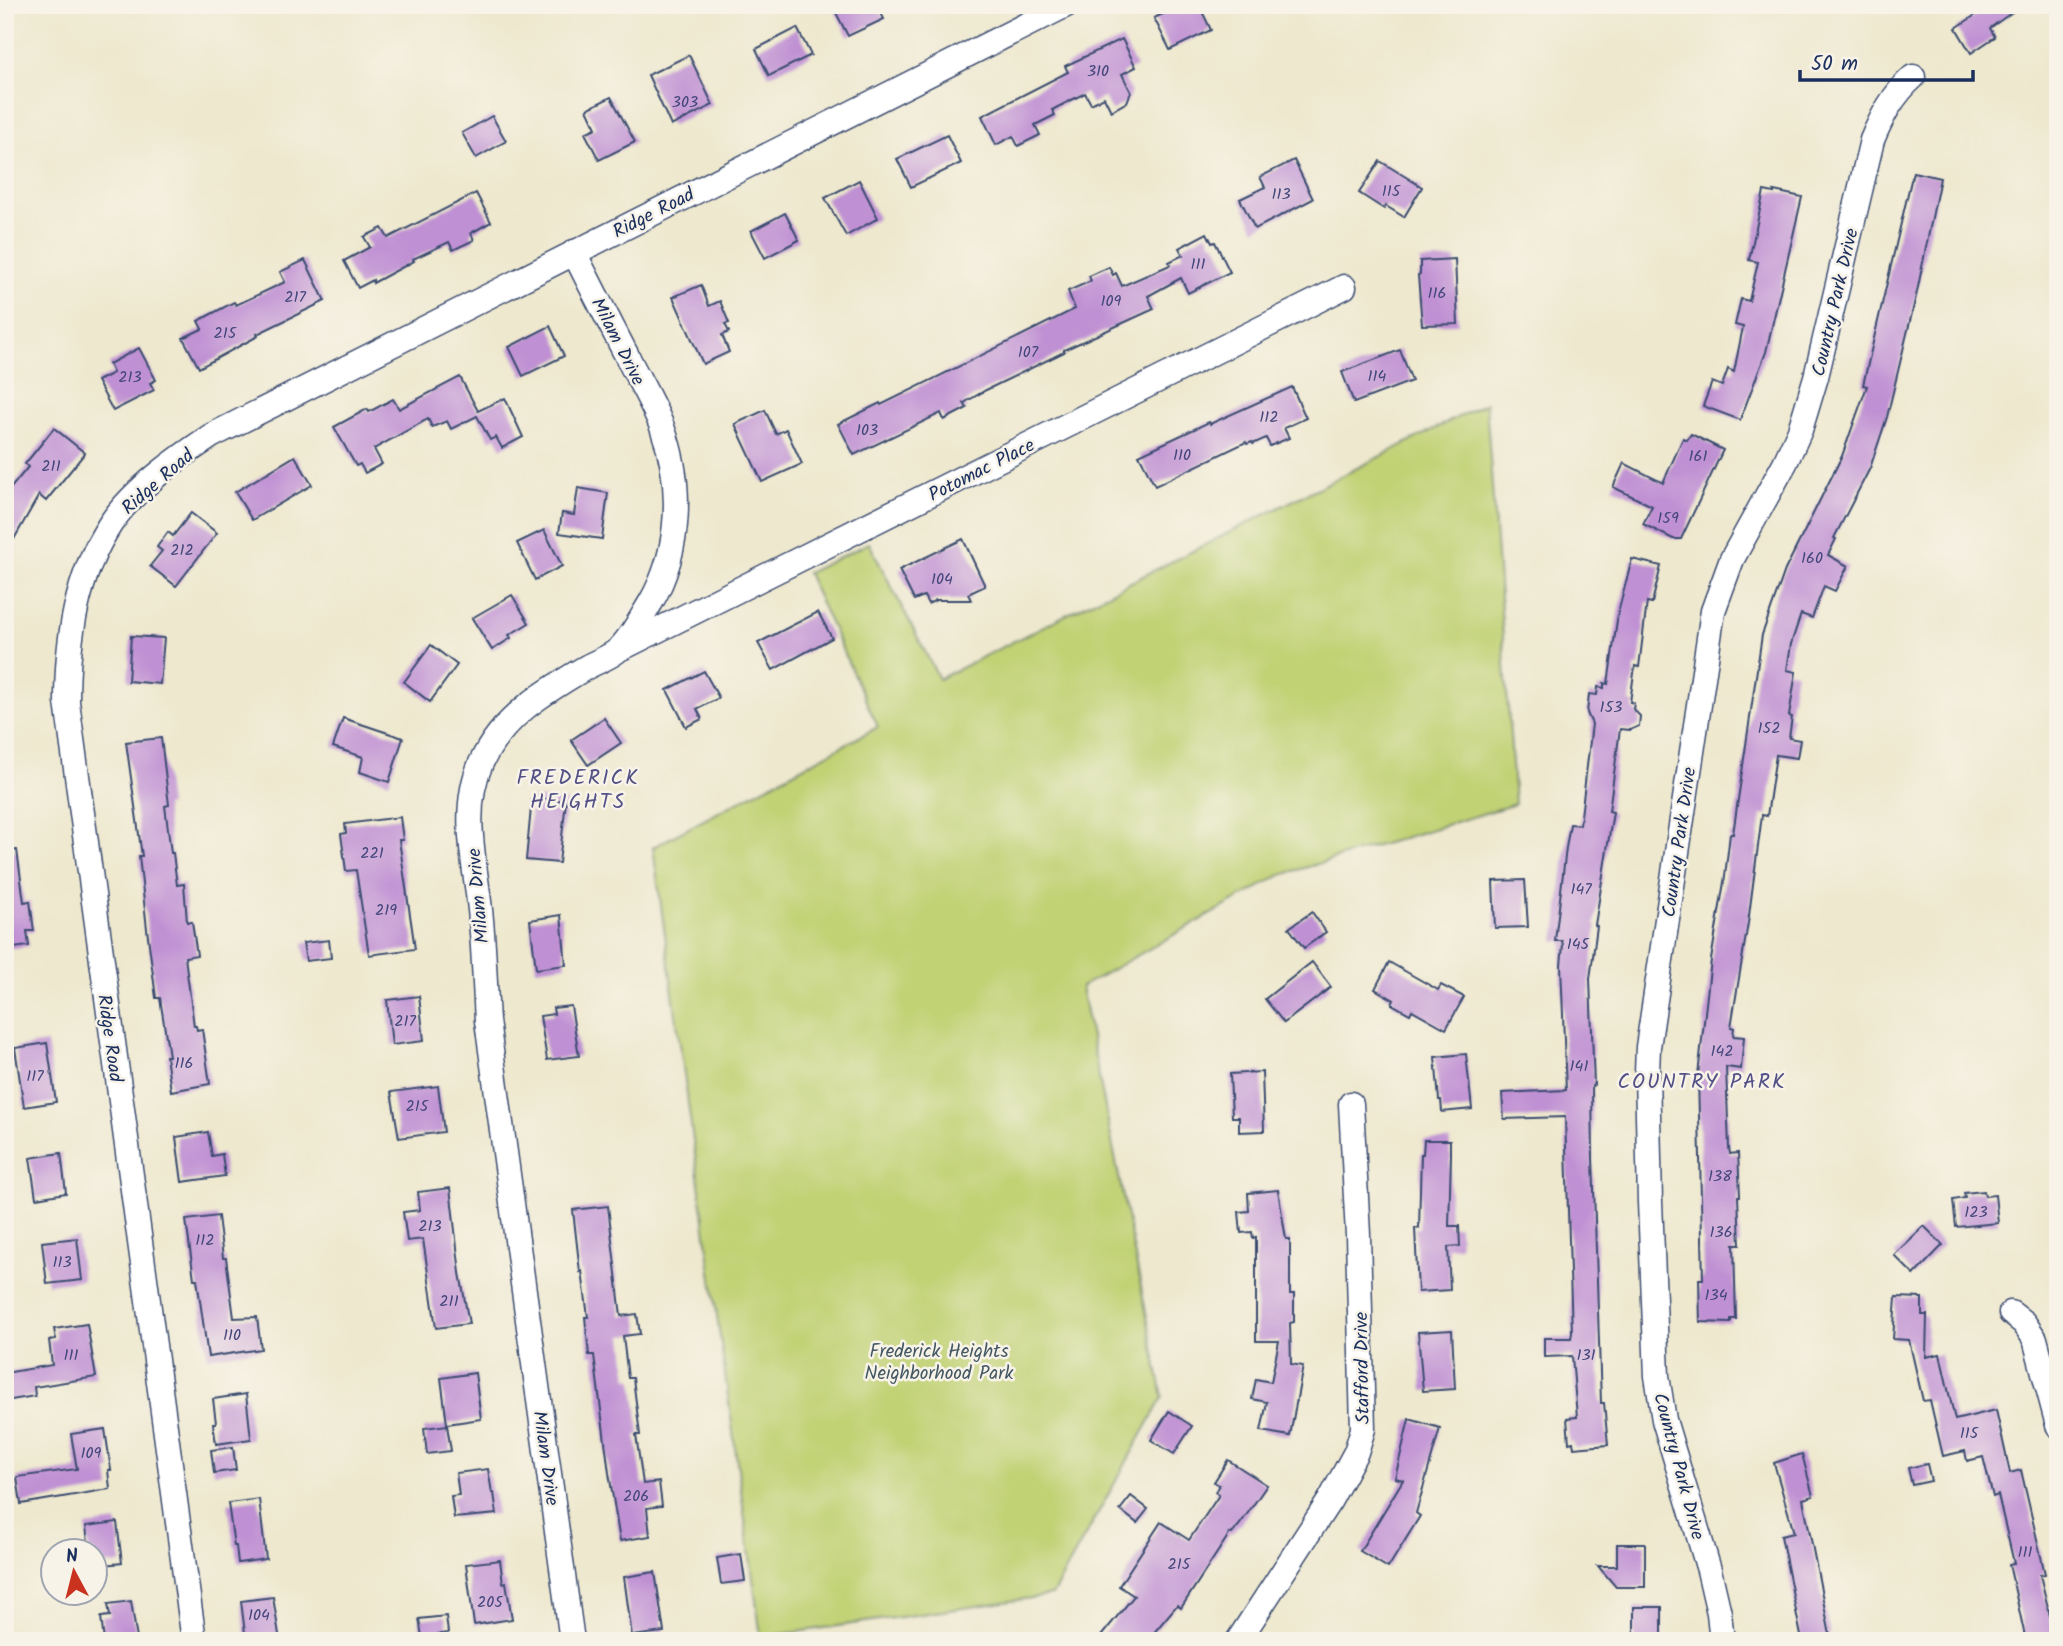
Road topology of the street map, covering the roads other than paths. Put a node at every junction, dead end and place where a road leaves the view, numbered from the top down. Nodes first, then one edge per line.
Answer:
1 (1066, 5) edge
2 (1913, 77) dead end
3 (574, 252) junction
4 (1344, 287) dead end
5 (617, 651) junction
6 (1351, 1104) dead end
7 (2011, 1313) dead end
8 (2058, 1425) edge
9 (194, 1641) edge
10 (572, 1641) edge
11 (1238, 1641) edge
12 (1722, 1641) edge

1 - 3 street, Ridge Road
2 - 12 street, Country Park Drive
3 - 5 street, Milam Drive
3 - 9 street, Ridge Road
4 - 5 street, Potomac Place
5 - 10 street, Milam Drive
6 - 11 street, Stafford Drive
7 - 8 street

